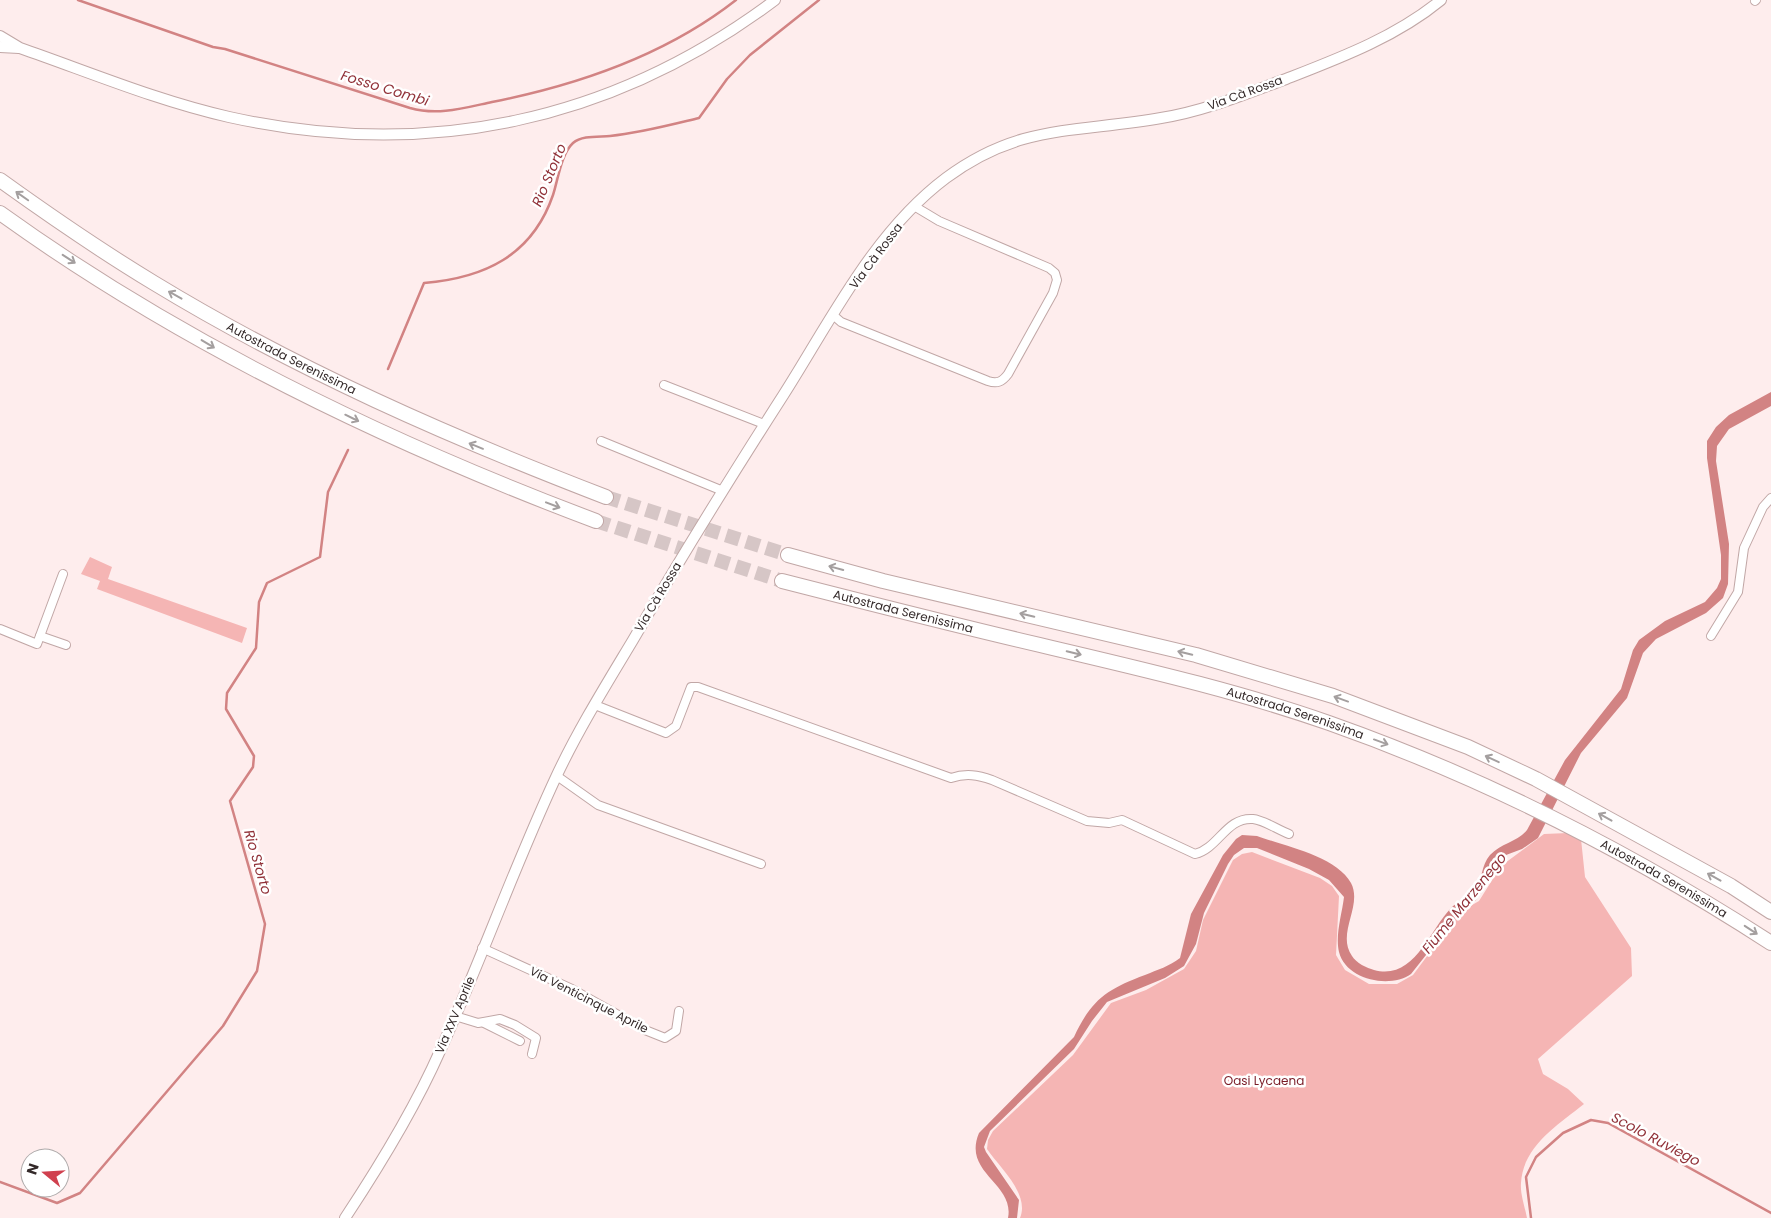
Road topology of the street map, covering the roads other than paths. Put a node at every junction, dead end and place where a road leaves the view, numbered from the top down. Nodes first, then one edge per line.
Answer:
1 (775, 0) edge
2 (1441, 0) edge
3 (0, 36) edge
4 (0, 47) edge
5 (20, 48) junction
6 (0, 180) edge
7 (914, 206) junction
8 (0, 213) edge
9 (834, 315) junction
10 (664, 385) dead end
11 (764, 424) junction
12 (601, 441) dead end
13 (724, 491) junction
14 (606, 497) tunnel mouth
15 (1771, 498) edge
16 (596, 521) tunnel mouth
17 (788, 555) tunnel mouth
18 (63, 574) dead end
19 (782, 581) tunnel mouth
20 (0, 630) edge
21 (40, 636) junction
22 (1711, 636) dead end
23 (66, 645) dead end
24 (595, 705) junction
25 (557, 776) junction
26 (546, 801) joint
27 (1289, 834) dead end
28 (761, 864) dead end
29 (1771, 912) edge
30 (1771, 943) edge
31 (482, 948) junction
32 (679, 1011) dead end
33 (455, 1016) junction
34 (484, 1023) junction
35 (520, 1041) dead end
36 (532, 1054) dead end
37 (345, 1218) edge

1 - 5 main road
2 - 7 main road, Via Cà Rossa
3 - 5 main road
4 - 5 main road
14 -> 6 highway, Autostrada Serenissima
7 - 9 main road, Via Cà Rossa
7 - 9 street
8 -> 16 highway
9 - 11 main road, Via Cà Rossa
10 - 11 street
11 - 13 main road, Via Cà Rossa
12 - 13 street
13 - 24 main road, Via Cà Rossa
15 - 22 street
29 -> 17 highway, Autostrada Serenissima
18 - 21 street
19 -> 30 highway, Autostrada Serenissima
20 - 21 street
21 - 23 street
24 - 25 main road, Via Cà Rossa
24 - 27 street
25 - 26 main road, Via Cà Rossa
25 - 28 street
26 - 31 main road, Via XXV Aprile
31 - 32 street, Via Venticinque Aprile
31 - 33 main road, Via XXV Aprile
33 - 34 street
33 - 37 main road, Via XXV Aprile
34 - 35 street
34 - 36 street

